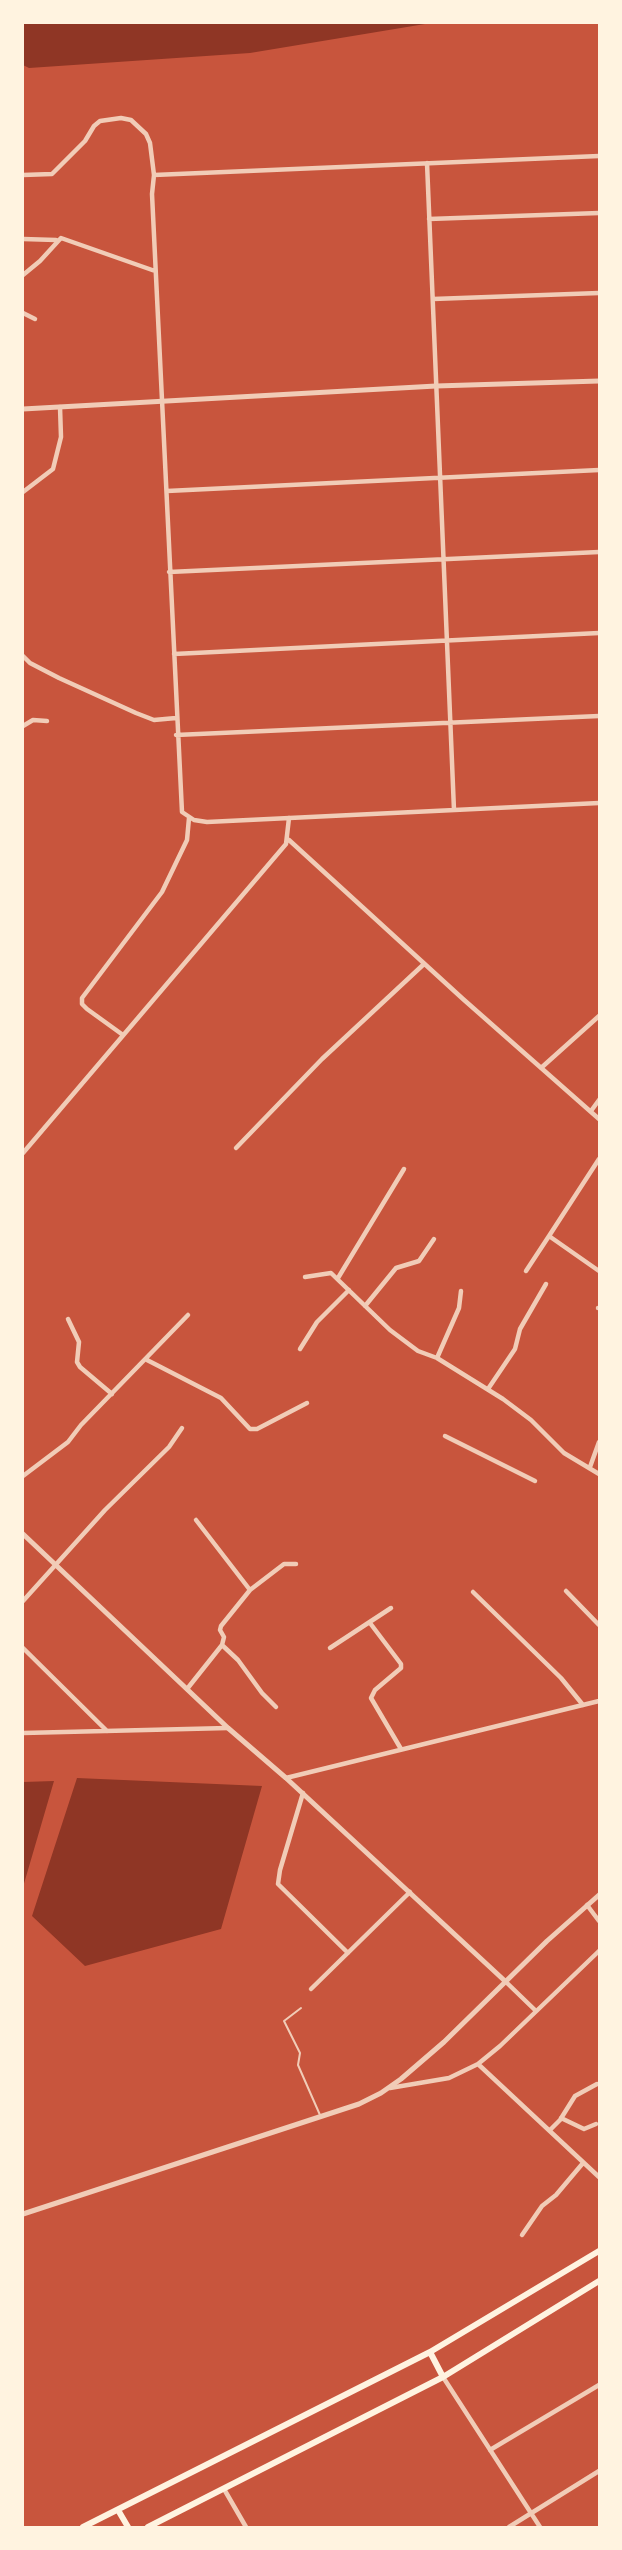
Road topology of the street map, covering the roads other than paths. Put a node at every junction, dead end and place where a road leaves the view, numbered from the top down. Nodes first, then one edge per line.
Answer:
1 (599, 156) edge
2 (427, 163) junction
3 (23, 175) edge
4 (153, 175) junction
5 (599, 214) edge
6 (429, 219) junction
7 (23, 239) edge
8 (57, 240) junction
9 (155, 271) junction
10 (23, 275) edge
11 (599, 293) edge
12 (433, 299) junction
13 (23, 313) edge
14 (35, 319) dead end
15 (599, 381) edge
16 (436, 386) junction
17 (162, 403) junction
18 (61, 407) junction
19 (23, 409) edge
20 (599, 470) edge
21 (440, 477) junction
22 (167, 491) junction
23 (23, 492) edge
24 (599, 552) edge
25 (443, 559) junction
26 (169, 572) junction
27 (599, 633) edge
28 (447, 641) junction
29 (174, 654) junction
30 (23, 656) edge
31 (599, 716) edge
32 (176, 718) junction
33 (47, 721) dead end
34 (450, 723) junction
35 (23, 726) edge
36 (177, 735) junction
37 (599, 803) edge
38 (454, 810) junction
39 (189, 818) junction
40 (289, 818) junction
41 (289, 840) junction
42 (424, 964) junction
43 (599, 1016) edge
44 (123, 1035) junction
45 (541, 1068) junction
46 (599, 1100) edge
47 (591, 1111) junction
48 (599, 1119) edge
49 (236, 1148) dead end
50 (23, 1153) edge
51 (599, 1160) edge
52 (404, 1169) dead end
53 (549, 1236) junction
54 (434, 1239) dead end
55 (526, 1271) dead end
56 (599, 1271) edge
57 (304, 1276) dead end
58 (338, 1278) junction
59 (546, 1284) dead end
60 (349, 1290) junction
61 (461, 1291) dead end
62 (365, 1306) junction
63 (188, 1315) dead end
64 (68, 1320) dead end
65 (300, 1349) dead end
66 (437, 1358) junction
67 (147, 1360) junction
68 (488, 1389) junction
69 (112, 1394) junction
70 (307, 1403) dead end
71 (182, 1428) dead end
72 (445, 1436) dead end
73 (599, 1442) edge
74 (590, 1467) junction
75 (599, 1474) edge
76 (23, 1476) edge
77 (535, 1480) dead end
78 (196, 1520) dead end
79 (23, 1534) edge
80 (296, 1564) dead end
81 (56, 1565) junction
82 (250, 1590) junction
83 (566, 1591) dead end
84 (473, 1592) dead end
85 (23, 1601) edge
86 (391, 1608) dead end
87 (370, 1623) junction
88 (599, 1625) edge
89 (222, 1645) junction
90 (23, 1648) edge
91 (330, 1648) dead end
92 (187, 1689) junction
93 (599, 1701) edge
94 (583, 1705) junction
95 (276, 1707) dead end
96 (228, 1728) junction
97 (107, 1731) junction
98 (23, 1733) edge
99 (401, 1749) junction
100 (286, 1778) junction
101 (303, 1793) junction
102 (410, 1892) junction
103 (599, 1895) edge
104 (586, 1904) junction
105 (599, 1921) edge
106 (599, 1951) edge
107 (348, 1953) junction
108 (506, 1982) junction
109 (311, 1989) dead end
110 (301, 2008) dead end
111 (536, 2011) junction
112 (478, 2064) junction
113 (597, 2084) dead end
114 (390, 2088) junction
115 (320, 2116) junction
116 (561, 2118) junction
117 (596, 2124) dead end
118 (550, 2130) junction
119 (583, 2162) junction
120 (599, 2178) edge
121 (23, 2214) edge
122 (522, 2235) dead end
123 (599, 2251) edge
124 (599, 2281) edge
125 (430, 2352) junction
126 (443, 2377) junction
127 (599, 2385) edge
128 (489, 2450) junction
129 (599, 2471) edge
130 (224, 2489) junction
131 (118, 2510) junction
132 (531, 2514) junction
133 (83, 2527) edge
134 (128, 2527) edge
135 (148, 2527) edge
136 (246, 2527) edge
137 (509, 2527) edge
138 (540, 2527) edge

1 - 2 street
2 - 4 street
2 - 6 street
3 - 4 street
4 - 9 street
5 - 6 street
6 - 12 street
7 - 8 street
8 - 9 street
8 - 10 street
9 - 17 street
11 - 12 street
12 - 16 street
13 - 14 street
15 - 16 street
16 - 17 street
16 - 21 street
17 - 18 street
17 - 22 street
18 - 19 street
18 - 23 street
20 - 21 street
21 - 22 street
21 - 25 street
22 - 26 street
24 - 25 street
25 - 26 street
25 - 28 street
26 - 29 street
27 - 28 street
28 - 29 street
28 - 34 street
29 - 32 street
30 - 32 street
31 - 34 street
32 - 36 street
33 - 35 street
34 - 36 street
34 - 38 street
36 - 39 street
37 - 38 street
38 - 40 street
39 - 40 street
39 - 44 street
40 - 41 street
41 - 42 street
41 - 44 street
42 - 45 street
42 - 49 street
43 - 45 street
44 - 50 street
45 - 47 street
46 - 47 street
47 - 48 street
51 - 53 street
52 - 58 street
53 - 55 street
53 - 56 street
54 - 62 street
57 - 58 street
58 - 60 street
59 - 68 street
60 - 62 street
60 - 65 street
61 - 66 street
62 - 66 street
63 - 67 street
64 - 69 street
66 - 68 street
67 - 69 street
67 - 70 street
68 - 74 street
69 - 76 street
71 - 81 street
72 - 77 street
73 - 74 street
74 - 75 street
78 - 82 street
79 - 81 street
80 - 82 street
81 - 85 street
81 - 92 street
82 - 89 street
83 - 88 street
84 - 94 street
86 - 87 street
87 - 91 street
87 - 99 street
89 - 92 street
89 - 95 street
90 - 97 street
92 - 96 street
93 - 94 street
94 - 99 street
96 - 97 street
96 - 100 street
97 - 98 street
99 - 100 street
100 - 101 street
101 - 102 street
101 - 107 street
102 - 107 street
102 - 108 street
103 - 104 street
104 - 105 street
104 - 108 street
106 - 111 street
107 - 109 street
108 - 111 street
108 - 114 street
110 - 115 lane
111 - 112 street
112 - 114 street
112 - 118 street
113 - 116 street
114 - 115 street
115 - 121 street
116 - 117 street
116 - 118 street
118 - 119 street
119 - 120 street
119 - 122 street
123 - 125 main road
124 - 126 main road
125 - 126 main road
125 - 131 main road
126 - 128 street
126 - 130 main road
127 - 128 street
128 - 132 street
129 - 132 street
130 - 135 main road
130 - 136 street
131 - 133 main road
131 - 134 main road
132 - 137 street
132 - 138 street

